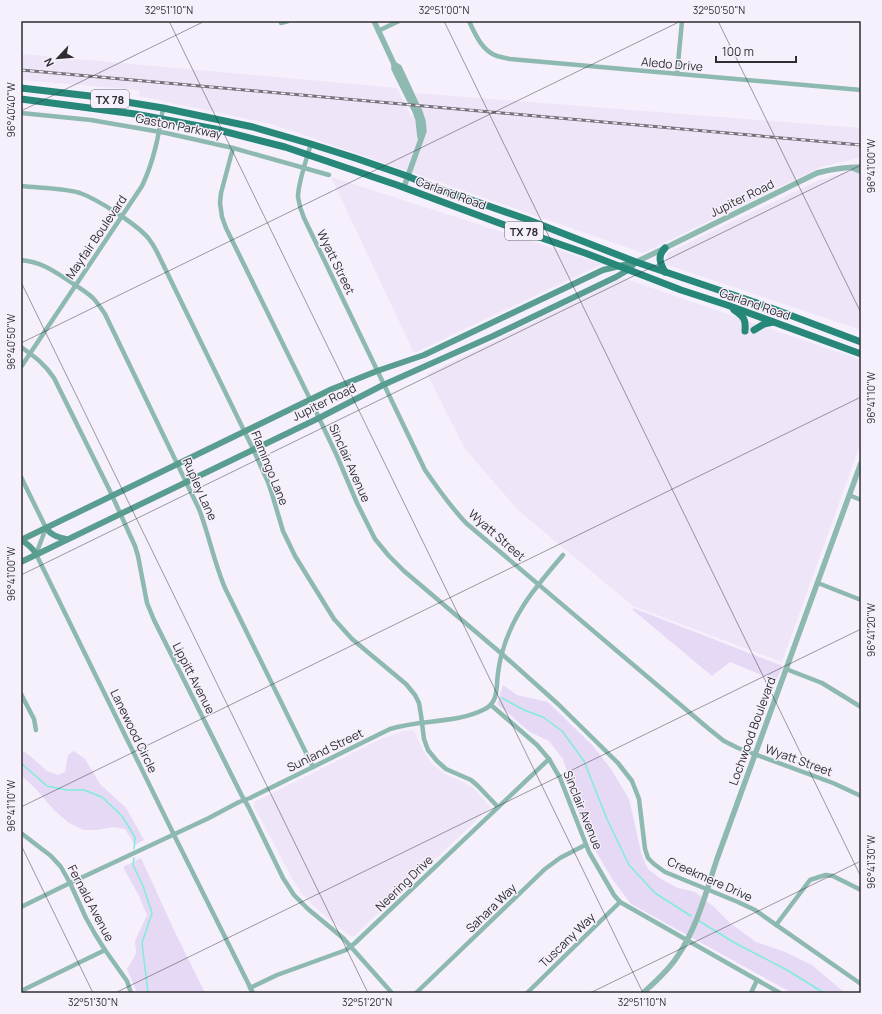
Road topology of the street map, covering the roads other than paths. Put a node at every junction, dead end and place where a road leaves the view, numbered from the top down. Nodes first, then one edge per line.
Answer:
1 (288, 21) edge
2 (374, 21) edge
3 (399, 21) edge
4 (469, 21) edge
5 (682, 21) edge
6 (281, 23) dead end
7 (378, 31) junction
8 (677, 74) junction
9 (21, 88) edge
10 (30, 89) junction
11 (861, 90) edge
12 (21, 99) edge
13 (29, 100) junction
14 (163, 108) junction
15 (21, 113) edge
16 (161, 119) junction
17 (159, 132) junction
18 (311, 144) junction
19 (233, 148) junction
20 (308, 155) junction
21 (850, 167) junction
22 (861, 167) edge
23 (304, 168) junction
24 (861, 172) edge
25 (329, 175) dead end
26 (407, 176) junction
27 (21, 186) edge
28 (404, 187) junction
29 (467, 198) junction
30 (464, 210) junction
31 (122, 217) junction
32 (539, 225) junction
33 (536, 236) junction
34 (666, 248) junction
35 (21, 260) edge
36 (636, 262) junction
37 (618, 266) junction
38 (628, 270) junction
39 (665, 272) junction
40 (75, 285) junction
41 (535, 303) junction
42 (727, 305) junction
43 (546, 310) junction
44 (773, 322) junction
45 (754, 330) dead end
46 (745, 331) dead end
47 (861, 342) edge
48 (444, 346) junction
49 (21, 347) edge
50 (30, 354) junction
51 (861, 354) edge
52 (451, 355) junction
53 (21, 367) edge
54 (377, 371) junction
55 (383, 384) junction
56 (310, 399) junction
57 (319, 418) junction
58 (244, 431) junction
59 (253, 449) junction
60 (178, 463) junction
61 (861, 463) edge
62 (21, 477) edge
63 (187, 481) junction
64 (849, 495) junction
65 (112, 496) junction
66 (861, 500) edge
67 (120, 513) junction
68 (46, 528) junction
69 (66, 539) junction
70 (21, 540) edge
71 (36, 554) junction
72 (563, 555) dead end
73 (21, 562) edge
74 (818, 583) junction
75 (539, 584) junction
76 (861, 600) edge
77 (502, 654) junction
78 (786, 669) junction
79 (21, 694) edge
80 (491, 705) junction
81 (861, 707) edge
82 (422, 723) junction
83 (36, 730) dead end
84 (755, 755) junction
85 (550, 759) junction
86 (313, 767) junction
87 (861, 796) edge
88 (244, 800) junction
89 (498, 807) junction
90 (21, 833) edge
91 (173, 834) junction
92 (585, 845) junction
93 (70, 882) junction
94 (707, 890) junction
95 (861, 890) edge
96 (620, 902) junction
97 (21, 907) edge
98 (776, 925) junction
99 (688, 941) junction
100 (351, 947) junction
101 (104, 950) junction
102 (757, 980) junction
103 (861, 984) edge
104 (21, 990) edge
105 (252, 991) edge
106 (131, 993) edge
107 (392, 993) edge
108 (416, 993) edge
109 (527, 993) edge
110 (643, 993) edge
111 (751, 993) edge
112 (780, 993) edge

1 - 6 street
2 - 7 street
3 - 7 street
4 - 8 street, Aledo Drive
5 - 8 street
7 - 26 street
8 - 11 street, Aledo Drive
9 - 10 main road, Garland Road / TX 78
10 - 13 main road
10 - 14 main road, Garland Road / TX 78
12 - 13 main road, Garland Road / TX 78
13 - 16 main road, Garland Road / TX 78
14 - 16 street, Mayfair Boulevard
14 - 18 main road, Garland Road / TX 78
15 - 17 street, Gaston Parkway
16 - 17 street, Mayfair Boulevard
16 - 20 main road, Garland Road / TX 78
17 - 19 street, Gaston Parkway
17 - 31 street, Mayfair Boulevard
18 - 20 street, Wyatt Street
18 - 26 main road, Garland Road / TX 78
19 - 23 street, Gaston Parkway
19 - 56 street, Sinclair Avenue
20 - 23 street, Wyatt Street
20 - 28 main road, Garland Road / TX 78
21 - 22 street, Jupiter Road
21 - 24 street
21 - 34 street, Jupiter Road
23 - 25 street, Gaston Parkway
23 - 54 street, Wyatt Street
26 - 28 street
26 - 29 main road, Garland Road / TX 78
27 - 31 street, Flamingo Lane
28 - 30 main road, Garland Road / TX 78
29 - 30 main road
29 - 32 main road, Garland Road / TX 78
30 - 33 main road, Garland Road / TX 78
31 - 40 street, Mayfair Boulevard
31 - 58 street, Flamingo Lane
32 - 33 main road
32 - 36 main road, Garland Road / TX 78
33 - 37 main road, Garland Road / TX 78
34 - 36 street, Jupiter Road
34 - 39 main road
35 - 40 street, Rupley Lane
36 - 37 main road, Jupiter Road
36 - 38 main road, Jupiter Road
36 - 39 main road, Garland Road / TX 78
37 - 38 main road, Garland Road / TX 78
37 - 41 main road, Jupiter Road
38 - 42 main road, Garland Road / TX 78
38 - 43 main road, Jupiter Road
39 - 47 main road, Garland Road / TX 78
40 - 50 street, Mayfair Boulevard
40 - 60 street, Rupley Lane
41 - 43 main road
41 - 48 main road, Jupiter Road
42 - 44 main road, Garland Road / TX 78
42 - 46 main road
43 - 52 main road, Jupiter Road
44 - 45 main road
44 - 51 main road, Garland Road / TX 78
48 - 52 main road
48 - 54 main road, Jupiter Road
49 - 50 street, Lippitt Avenue
50 - 53 street, Mayfair Boulevard
50 - 65 street, Lippitt Avenue
52 - 55 main road, Jupiter Road
54 - 55 street, Wyatt Street
54 - 56 main road, Jupiter Road
55 - 57 main road, Jupiter Road
55 - 75 street, Wyatt Street
56 - 57 street, Sinclair Avenue
56 - 58 main road, Jupiter Road
57 - 59 main road, Jupiter Road
57 - 77 street, Sinclair Avenue
58 - 59 street, Flamingo Lane
58 - 60 main road, Jupiter Road
59 - 63 main road, Jupiter Road
59 - 82 street, Flamingo Lane
60 - 63 street, Rupley Lane
60 - 65 main road, Jupiter Road
61 - 64 street, Lochwood Boulevard
62 - 68 street
63 - 67 main road, Jupiter Road
63 - 86 street, Rupley Lane
64 - 66 street
64 - 74 street, Lochwood Boulevard
65 - 67 street, Lippitt Avenue
65 - 68 main road
67 - 69 main road, Jupiter Road
67 - 88 street, Lippitt Avenue
68 - 69 main road
68 - 70 main road
68 - 71 street
69 - 71 main road, Jupiter Road
70 - 71 main road
71 - 73 main road, Jupiter Road
71 - 91 street, Lanewood Circle
72 - 75 street
74 - 76 street
74 - 78 street, Lochwood Boulevard
75 - 77 street
75 - 84 street, Wyatt Street
77 - 80 street
77 - 94 street, Creekmere Drive
78 - 81 street
78 - 84 street, Lochwood Boulevard
79 - 83 street
80 - 82 street, Sunland Street
80 - 85 street, Sinclair Avenue
82 - 86 street, Sunland Street
82 - 89 street, Flamingo Lane
84 - 87 street, Wyatt Street
84 - 94 street, Lochwood Boulevard
85 - 89 street, Neering Drive
85 - 92 street, Sinclair Avenue
86 - 88 street, Sunland Street
88 - 91 street, Sunland Street
88 - 100 street, Lippitt Avenue
89 - 100 street, Neering Drive
90 - 93 street, Fernald Avenue
91 - 93 street, Sunland Street
91 - 105 street, Lanewood Circle
92 - 96 street, Sinclair Avenue
92 - 108 street, Sahara Way
93 - 97 street, Sunland Street
93 - 101 street, Fernald Avenue
94 - 98 street, Creekmere Drive
94 - 99 street, Lochwood Boulevard
95 - 98 street
96 - 99 street, Sinclair Avenue
96 - 109 street, Tuscany Way
98 - 103 street, Creekmere Drive
99 - 102 street, Sinclair Avenue
99 - 110 street, Lochwood Boulevard
100 - 105 street, Neering Drive
100 - 107 street, Lippitt Avenue
101 - 104 street
101 - 106 street, Fernald Avenue
102 - 111 street
102 - 112 street, Sinclair Avenue

